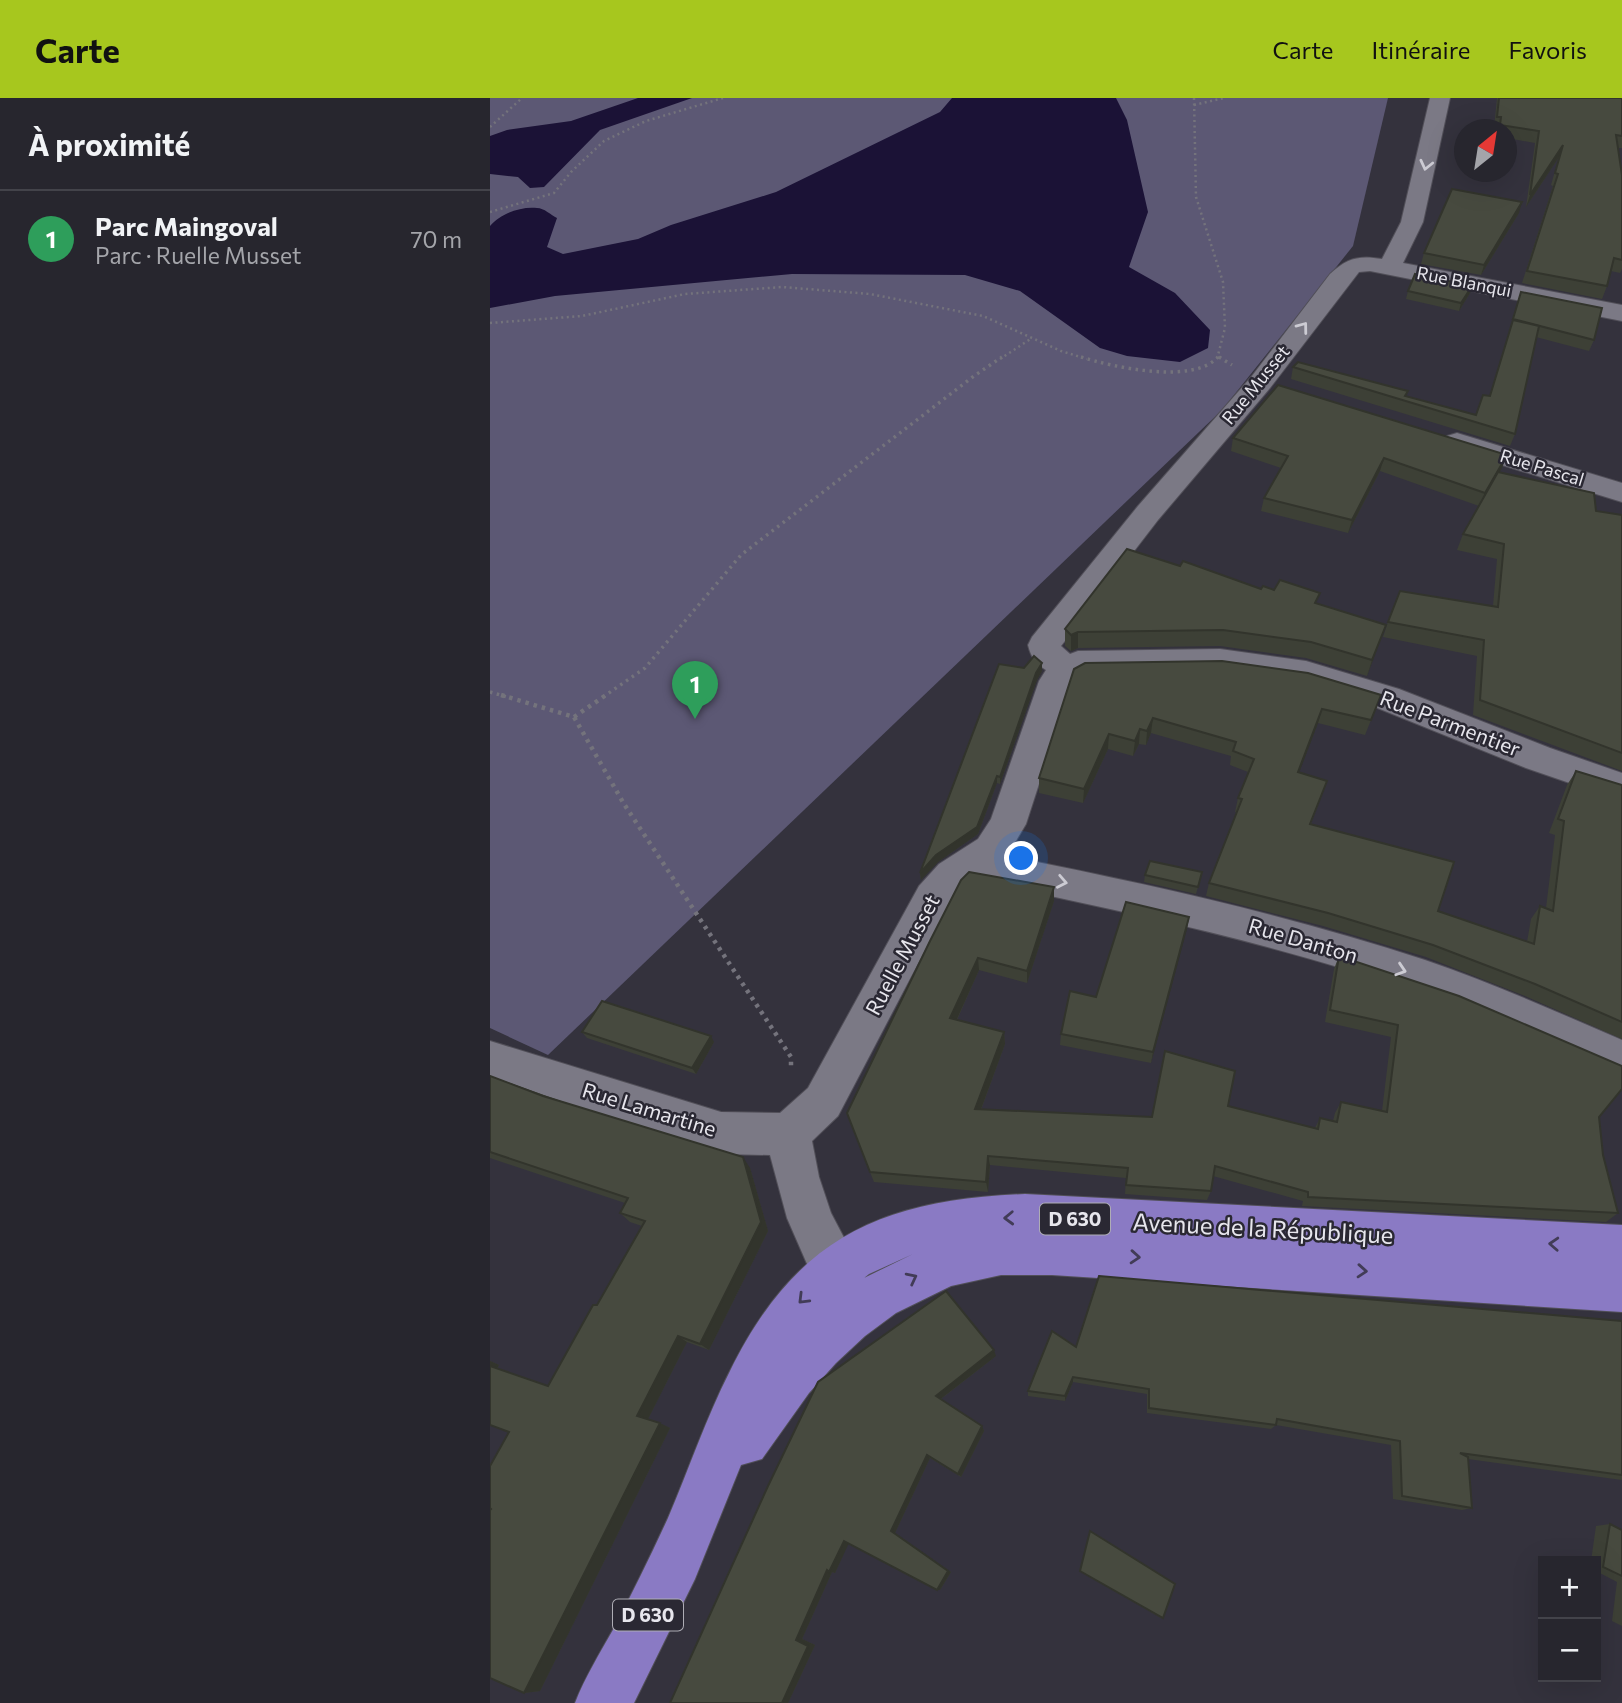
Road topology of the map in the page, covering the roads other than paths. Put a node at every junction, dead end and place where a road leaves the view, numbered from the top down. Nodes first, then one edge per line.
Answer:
1 (1440, 98) edge
2 (1389, 268) junction
3 (1622, 313) edge
4 (1431, 434) edge
5 (1622, 493) edge
6 (1067, 668) junction
7 (1622, 787) edge
8 (971, 864) junction
9 (490, 1060) edge
10 (1622, 1060) edge
11 (789, 1134) junction
12 (1622, 1248) edge
13 (835, 1272) junction
14 (1622, 1288) edge
15 (859, 1311) junction
16 (691, 1526) junction
17 (603, 1703) edge

1 -> 2 street
2 - 3 street, Rue Blanqui
6 -> 2 street, Rue Musset
4 - 5 street, Rue Pascal
6 - 7 street, Rue Parmentier
6 - 8 street, Ruelle Musset
8 -> 10 street, Rue Danton
8 - 11 street, Ruelle Musset
9 - 11 street, Rue Lamartine
11 - 13 street
12 -> 13 main road, Avenue de la République / D 630
13 - 15 street
13 -> 16 main road, Avenue de la République / D 630
15 -> 14 main road, Avenue de la République / D 630
15 - 16 main road, Avenue de la République / D 630
16 - 17 main road, Avenue de la République / D 630

